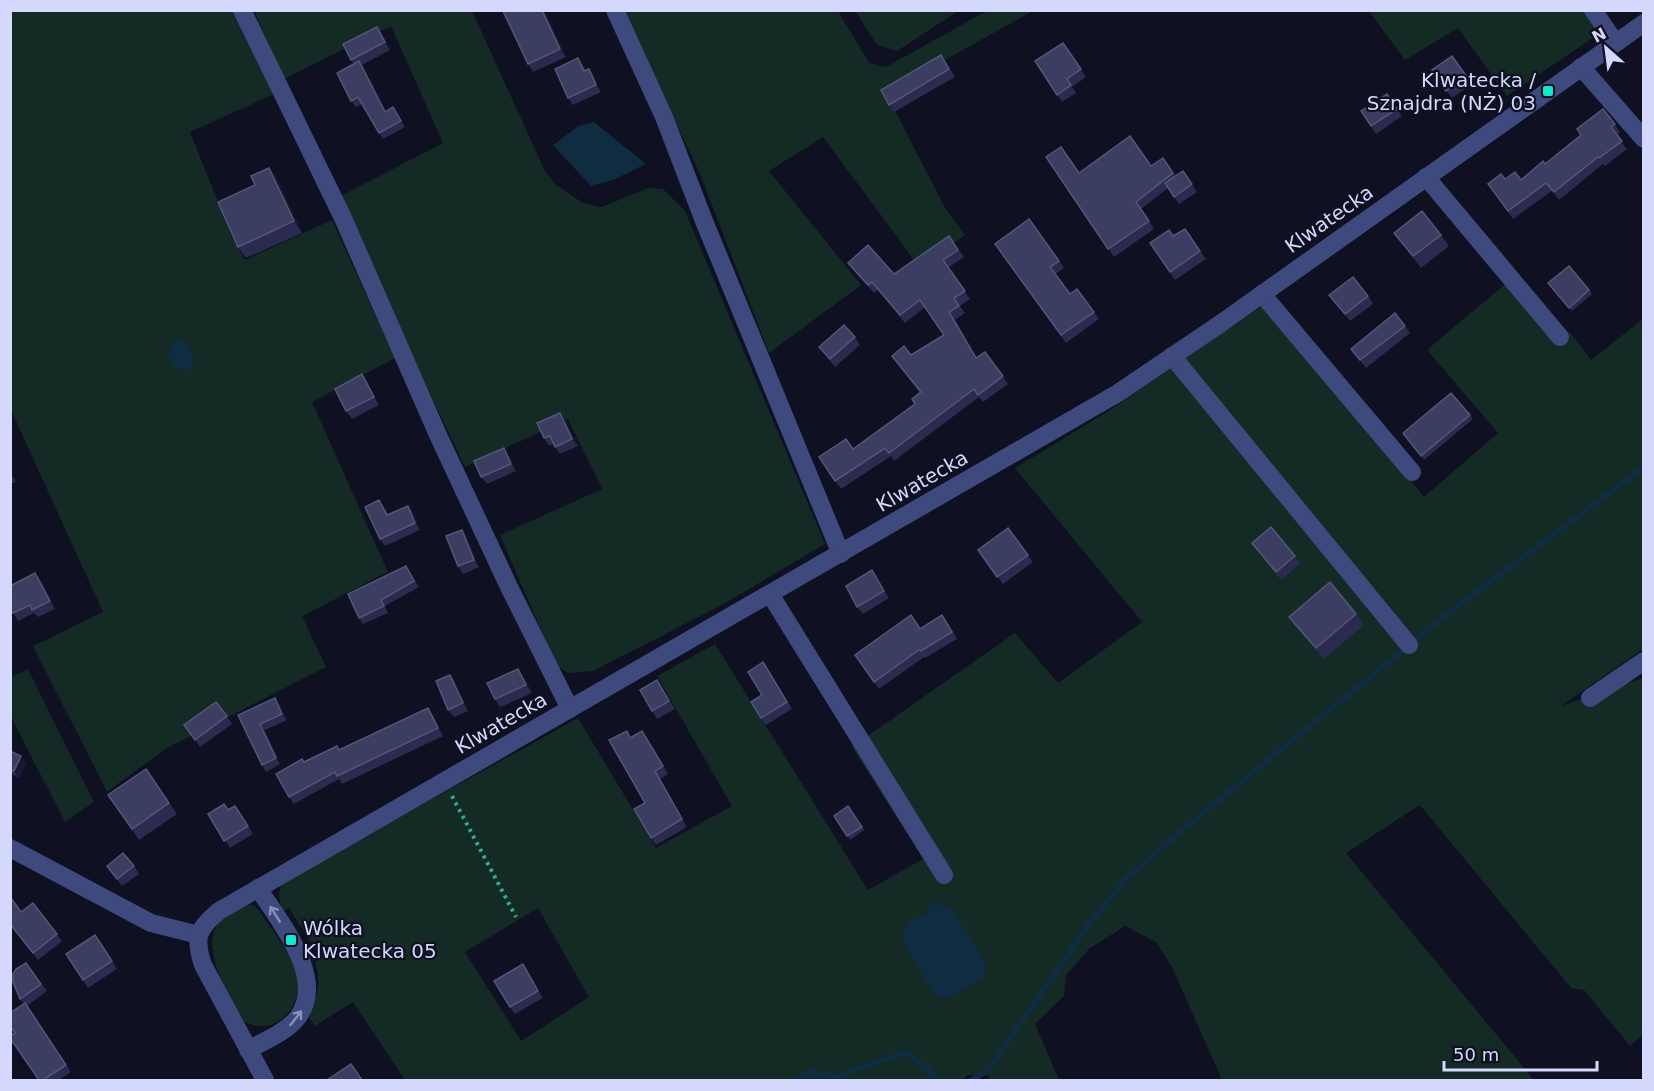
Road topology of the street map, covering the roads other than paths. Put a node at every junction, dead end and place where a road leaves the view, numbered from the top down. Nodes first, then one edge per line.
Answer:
1 (242, 10) edge
2 (615, 10) edge
3 (1593, 10) edge
4 (1644, 23) edge
5 (1615, 42) junction
6 (1581, 67) junction
7 (1644, 139) edge
8 (1426, 177) junction
9 (1262, 294) junction
10 (1560, 337) dead end
11 (1172, 357) junction
12 (1412, 472) dead end
13 (841, 554) junction
14 (770, 594) junction
15 (1409, 645) dead end
16 (1644, 661) edge
17 (1590, 698) dead end
18 (570, 709) junction
19 (10, 848) edge
20 (944, 874) dead end
21 (258, 888) junction
22 (199, 935) junction
23 (248, 1050) junction
24 (265, 1080) edge

1 - 18 street
2 - 13 street
3 - 5 street
4 - 5 street, Klwatecka
5 - 6 street, Klwatecka
6 - 7 street
6 - 8 street, Klwatecka
8 - 9 street, Klwatecka
8 - 10 street
9 - 11 street, Klwatecka
9 - 12 street
11 - 13 street, Klwatecka
11 - 15 street
13 - 14 street, Klwatecka
14 - 18 street, Klwatecka
14 - 20 street
16 - 17 street
18 - 21 street, Klwatecka
19 - 22 street
21 - 22 street, Klwatecka
23 -> 21 street
22 - 23 street
23 - 24 street

